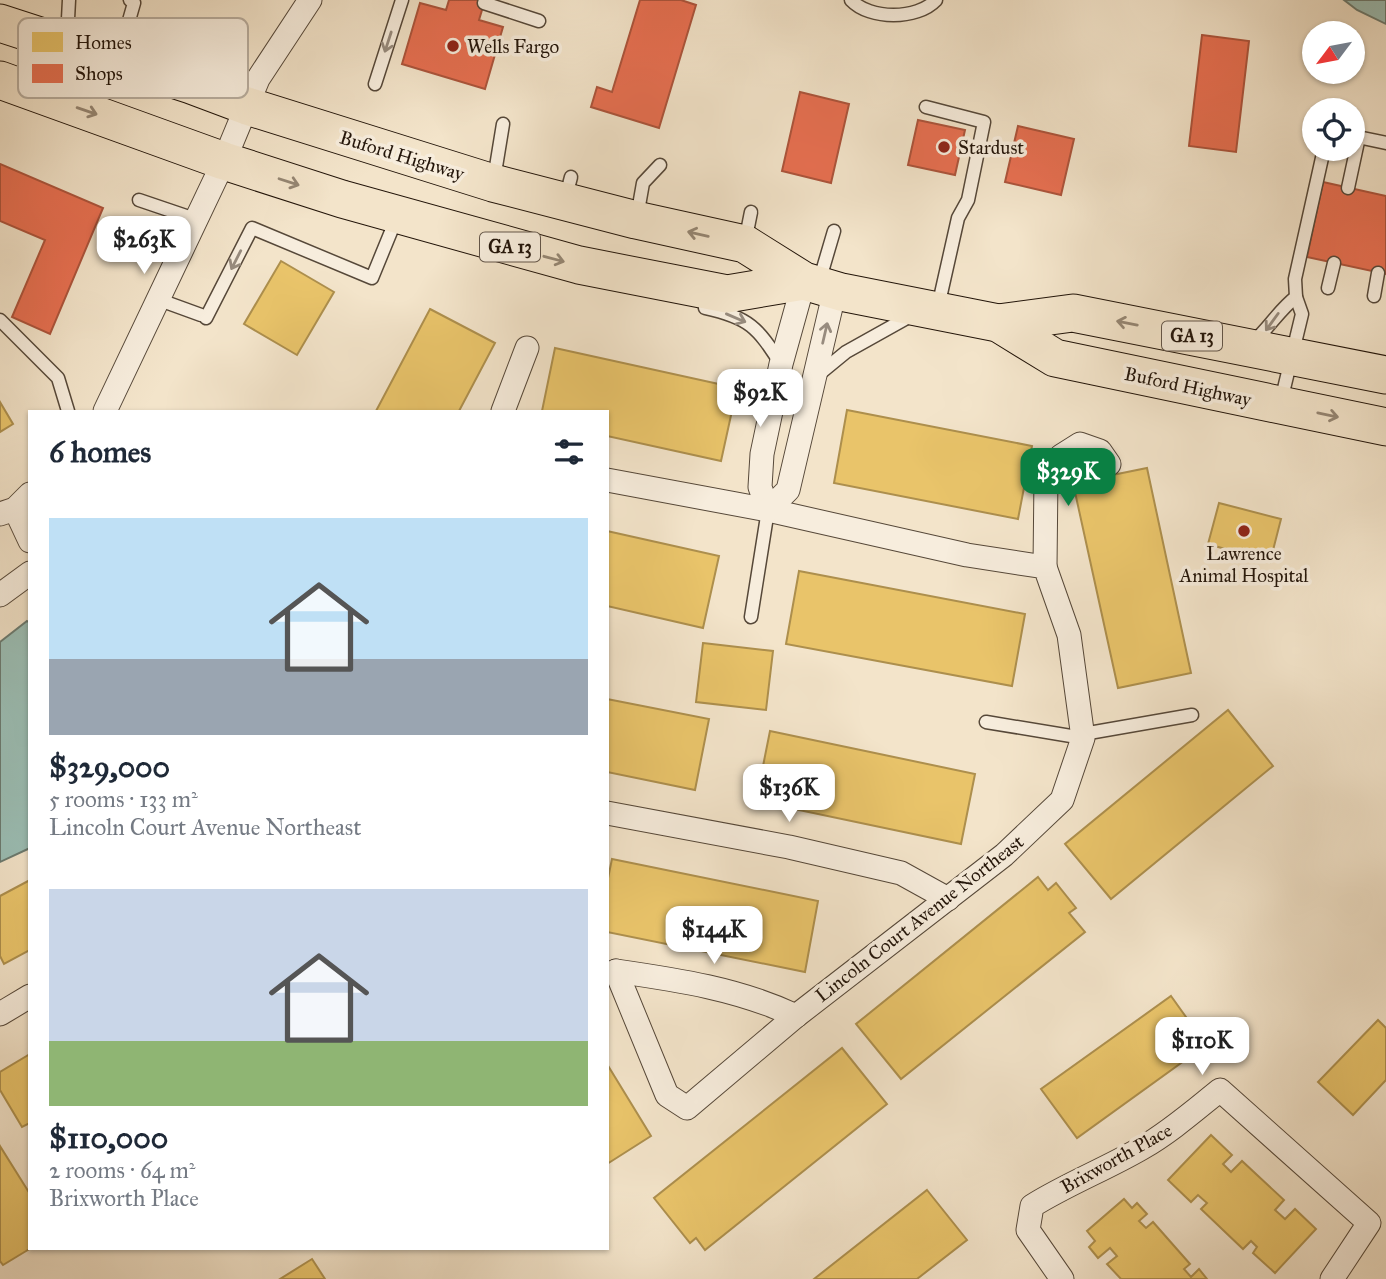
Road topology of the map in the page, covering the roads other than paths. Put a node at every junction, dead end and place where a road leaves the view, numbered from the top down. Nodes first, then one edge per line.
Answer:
1 (69, 0) edge
2 (130, 0) edge
3 (310, 0) edge
4 (402, 0) edge
5 (851, 0) edge
6 (936, 0) edge
7 (484, 3) dead end
8 (68, 18) edge
9 (130, 18) edge
10 (539, 21) dead end
11 (0, 23) edge
12 (18, 29) edge
13 (0, 80) edge
14 (375, 84) dead end
15 (18, 87) edge
16 (50, 98) edge
17 (226, 98) edge
18 (247, 106) junction
19 (926, 107) dead end
20 (503, 124) dead end
21 (1365, 139) edge
22 (1386, 143) edge
23 (224, 161) junction
24 (1321, 161) edge
25 (1352, 161) edge
26 (660, 165) dead end
27 (493, 183) junction
28 (1348, 188) dead end
29 (139, 200) dead end
30 (398, 215) junction
31 (195, 219) junction
32 (636, 220) junction
33 (834, 230) dead end
34 (1334, 263) dead end
35 (1378, 273) dead end
36 (819, 285) junction
37 (1328, 288) dead end
38 (1374, 296) dead end
39 (1296, 297) junction
40 (157, 299) junction
41 (694, 305) dead end
42 (931, 309) junction
43 (0, 320) edge
44 (998, 323) junction
45 (1249, 346) junction
46 (527, 348) dead end
47 (1292, 356) junction
48 (781, 364) junction
49 (1386, 375) edge
50 (815, 378) junction
51 (1280, 405) junction
52 (789, 406) junction
53 (68, 410) edge
54 (105, 410) edge
55 (503, 410) edge
56 (1386, 426) edge
57 (782, 438) junction
58 (1108, 464) dead end
59 (609, 480) edge
60 (15, 506) edge
61 (768, 510) junction
62 (28, 536) edge
63 (1045, 566) junction
64 (28, 574) edge
65 (0, 595) edge
66 (751, 617) dead end
67 (1192, 715) dead end
68 (986, 722) dead end
69 (1083, 736) junction
70 (609, 813) edge
71 (948, 899) junction
72 (28, 997) edge
73 (0, 1014) edge
74 (796, 1016) junction
75 (1062, 1279) edge
76 (1332, 1279) edge

1 - 8 lane
2 - 9 lane
3 - 18 street
4 -> 14 lane
5 - 6 lane
7 - 10 lane
11 - 12 main road, Buford Highway / GA 13
13 -> 15 main road, Buford Highway / GA 13
16 -> 23 main road, Buford Highway / GA 13
17 - 18 main road, Buford Highway / GA 13
18 - 23 street
18 - 27 main road, Buford Highway / GA 13
19 - 42 lane
20 - 27 lane
21 - 22 lane
23 -> 30 main road, Buford Highway / GA 13
23 - 31 street
24 - 39 lane
25 - 28 lane
26 - 32 lane
27 - 32 main road, Buford Highway / GA 13
29 - 31 lane
30 -> 36 main road, Buford Highway / GA 13
30 -> 40 lane
31 - 40 street
36 -> 32 main road, Buford Highway / GA 13
33 - 36 lane
34 - 37 lane
35 - 38 lane
36 - 42 main road, Buford Highway / GA 13
36 - 48 street
50 -> 36 street
39 -> 45 lane
39 - 47 lane
40 - 54 street
41 -> 48 lane
42 - 44 main road, Buford Highway / GA 13
42 - 50 lane
43 - 53 lane
45 -> 44 main road, Buford Highway / GA 13
44 - 51 main road, Buford Highway / GA 13
45 - 47 main road, Buford Highway / GA 13
46 - 55 street
47 - 49 main road, Buford Highway / GA 13
47 - 51 lane
48 - 52 street
50 - 52 street
51 -> 56 main road, Buford Highway / GA 13
52 - 57 street
52 - 57 street
57 - 61 street
57 - 61 street
58 - 63 street, Lincoln Court Avenue Northeast
59 - 61 street
60 - 62 street
61 - 63 street
61 - 66 lane
63 - 69 street, Lincoln Court Avenue Northeast
64 - 65 street
67 - 69 lane
68 - 69 lane
69 - 71 street, Lincoln Court Avenue Northeast
70 - 71 street
71 - 74 street, Lincoln Court Avenue Northeast
72 - 73 street
74 - 74 street, Lincoln Court Avenue Northeast
75 - 76 street, Brixworth Place

